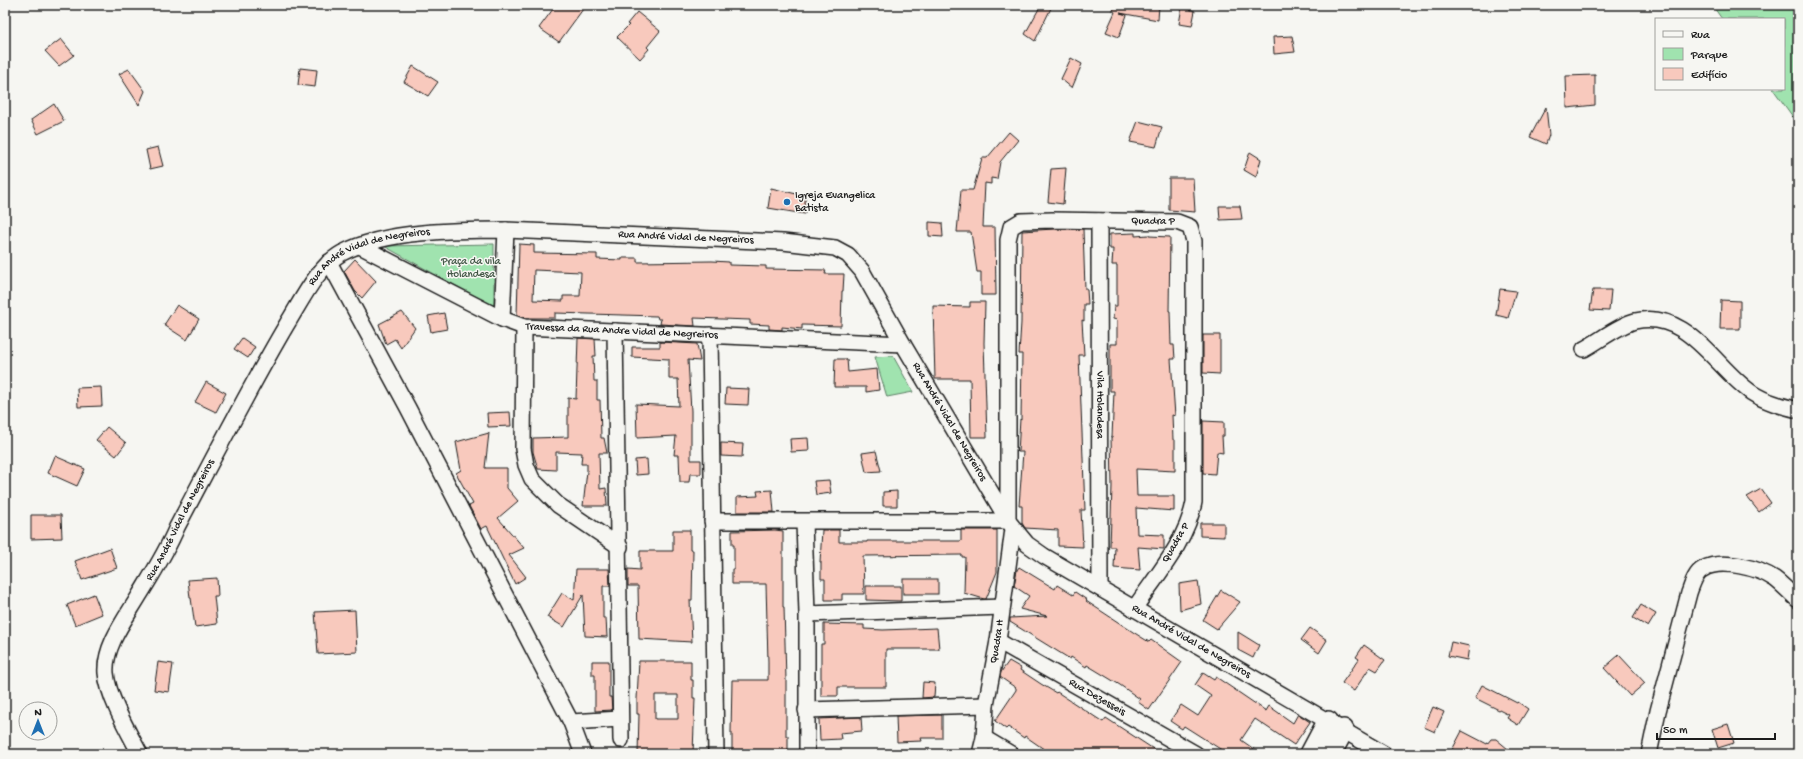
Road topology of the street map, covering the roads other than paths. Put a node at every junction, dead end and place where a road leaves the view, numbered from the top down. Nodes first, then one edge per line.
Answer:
1 (1099, 221) junction
2 (506, 230) junction
3 (360, 246) junction
4 (329, 262) junction
5 (502, 319) junction
6 (524, 327) junction
7 (615, 332) junction
8 (710, 335) junction
9 (903, 344) junction
10 (1584, 349) dead end
11 (1798, 410) edge
12 (712, 521) junction
13 (804, 522) junction
14 (1010, 525) junction
15 (620, 547) junction
16 (1100, 588) junction
17 (1798, 600) edge
18 (1002, 607) junction
19 (1134, 609) junction
20 (807, 614) junction
21 (998, 641) junction
22 (986, 705) junction
23 (806, 710) junction
24 (620, 720) junction
25 (571, 722) junction
26 (1335, 726) junction
27 (984, 738) junction
28 (621, 740) dead end
29 (140, 754) edge
30 (583, 754) edge
31 (716, 754) edge
32 (807, 754) edge
33 (980, 754) edge
34 (1011, 754) edge
35 (1196, 754) edge
36 (1311, 754) edge
37 (1330, 754) edge
38 (1384, 754) edge
39 (1649, 754) edge

1 - 14 street, Quadra P
1 - 16 street, Vila Holandesa
1 - 19 street, Quadra P
2 - 3 street, Rua André Vidal de Negreiros
2 - 5 street
2 - 9 street, Rua André Vidal de Negreiros
3 - 4 street, Rua André Vidal de Negreiros
3 - 5 street, Travessa da Rua Andre Vidal de Negreiros
4 - 25 street
4 - 29 street, Rua André Vidal de Negreiros
5 - 6 street, Travessa da Rua Andre Vidal de Negreiros
6 - 7 street, Travessa da Rua Andre Vidal de Negreiros
6 - 15 street
7 - 8 street, Travessa da Rua Andre Vidal de Negreiros
7 - 15 street
8 - 9 street, Travessa da Rua Andre Vidal de Negreiros
8 - 12 street
9 - 14 street, Rua André Vidal de Negreiros
10 - 11 street
12 - 13 street
12 - 31 street
13 - 14 street
13 - 20 street
14 - 16 street, Rua André Vidal de Negreiros
14 - 18 street, Quadra H
15 - 24 street
16 - 19 street, Rua André Vidal de Negreiros
17 - 39 street
18 - 20 street
18 - 21 street, Quadra H
19 - 26 street, Rua André Vidal de Negreiros
20 - 23 street
21 - 22 street, Quadra H
21 - 35 street, Rua Dezesseis
22 - 23 street
22 - 27 street, Quadra H
23 - 32 street
24 - 25 street
24 - 28 street
25 - 30 street
26 - 36 street
26 - 37 street
26 - 38 street, Rua André Vidal de Negreiros
27 - 33 street, Quadra H
27 - 34 street

